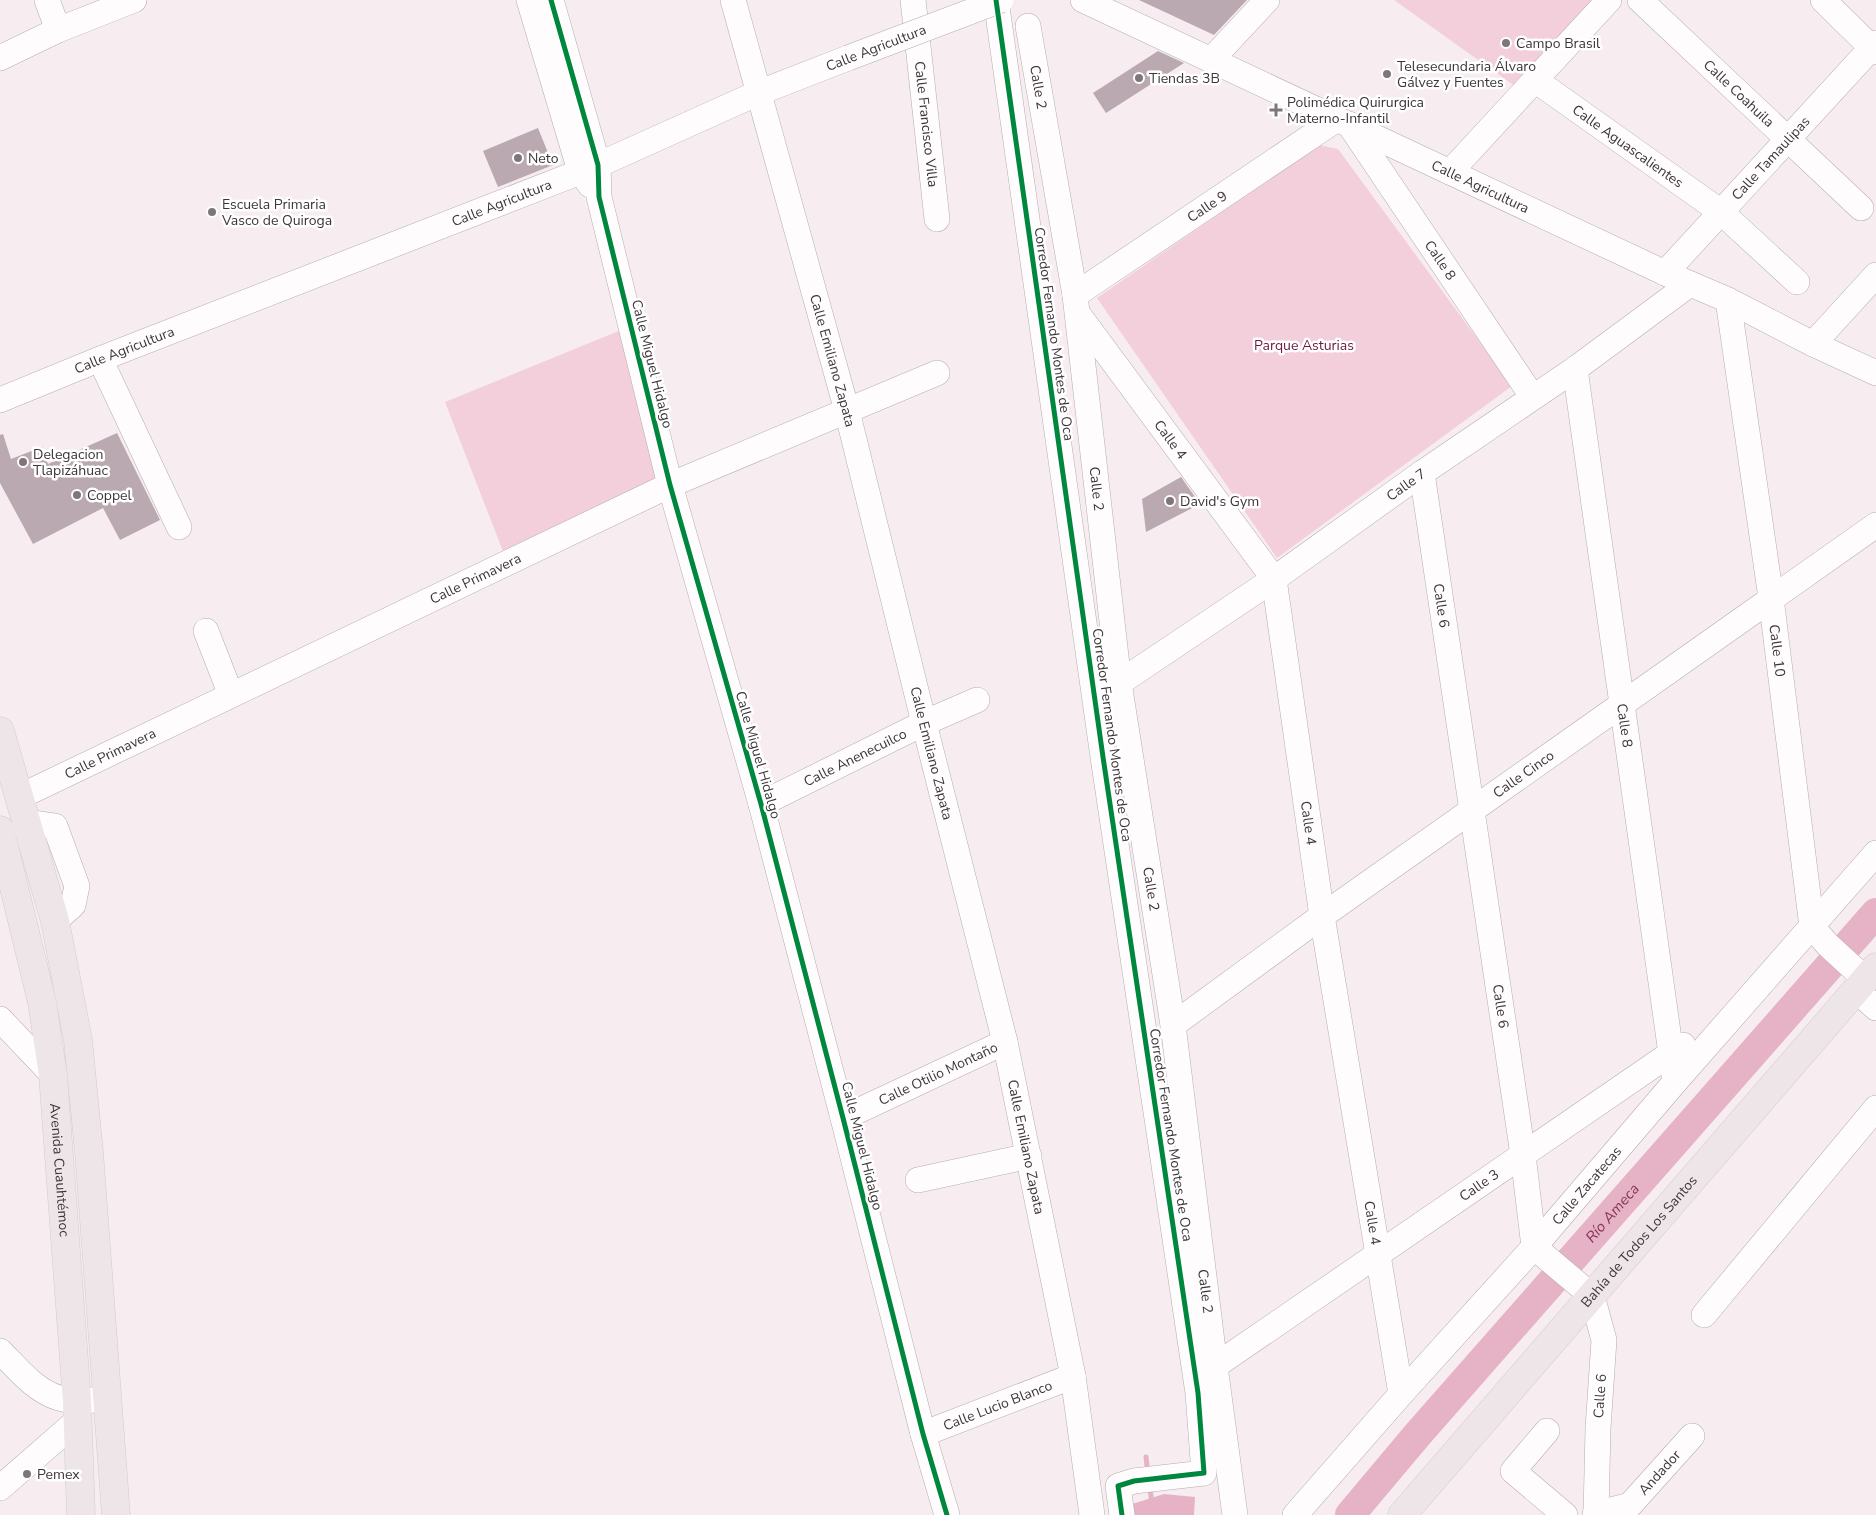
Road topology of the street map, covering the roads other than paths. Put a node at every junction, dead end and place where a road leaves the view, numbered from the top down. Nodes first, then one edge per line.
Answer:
1 (47, 0) edge
2 (134, 0) edge
3 (529, 0) edge
4 (551, 0) edge
5 (733, 0) edge
6 (913, 0) edge
7 (996, 0) edge
8 (1001, 0) edge
9 (1083, 0) edge
10 (1267, 0) edge
11 (1609, 0) edge
12 (1640, 0) edge
13 (1823, 0) edge
14 (1028, 26) dead end
15 (58, 30) junction
16 (1875, 48) edge
17 (0, 58) edge
18 (1211, 60) junction
19 (1535, 80) junction
20 (758, 93) junction
21 (1343, 121) junction
22 (1789, 138) junction
23 (589, 168) junction
24 (1450, 172) junction
25 (1861, 208) dead end
26 (1721, 212) junction
27 (937, 219) dead end
28 (1665, 273) junction
29 (1876, 275) edge
30 (1797, 282) dead end
31 (1690, 284) junction
32 (1728, 300) junction
33 (1076, 304) junction
34 (1813, 344) junction
35 (100, 359) junction
36 (1575, 369) junction
37 (938, 373) dead end
38 (1876, 373) edge
39 (1532, 396) junction
40 (0, 400) edge
41 (847, 411) junction
42 (1422, 472) junction
43 (670, 485) junction
44 (1876, 525) edge
45 (179, 527) dead end
46 (1274, 579) junction
47 (1771, 598) junction
48 (206, 631) dead end
49 (1119, 683) junction
50 (231, 695) junction
51 (977, 700) dead end
52 (1623, 705) junction
53 (924, 724) junction
54 (0, 731) edge
55 (761, 804) junction
56 (23, 810) junction
57 (1472, 810) junction
58 (0, 830) edge
59 (1876, 853) edge
60 (1322, 916) junction
61 (1812, 927) junction
62 (1863, 977) edge
63 (1743, 1004) junction
64 (1876, 1008) edge
65 (0, 1019) edge
66 (1173, 1025) junction
67 (1005, 1042) junction
68 (1671, 1053) junction
69 (53, 1075) junction
70 (1675, 1082) junction
71 (1876, 1108) edge
72 (843, 1118) junction
73 (89, 1152) junction
74 (1523, 1155) junction
75 (60, 1156) junction
76 (1028, 1156) junction
77 (918, 1180) dead end
78 (1542, 1254) junction
79 (1378, 1255) junction
80 (1585, 1291) junction
81 (1704, 1314) dead end
82 (0, 1351) edge
83 (1215, 1366) junction
84 (1073, 1376) junction
85 (1401, 1394) junction
86 (1219, 1395) junction
87 (106, 1399) junction
88 (78, 1410) junction
89 (1200, 1419) junction
90 (1547, 1431) dead end
91 (923, 1434) junction
92 (1692, 1436) dead end
93 (0, 1488) edge
94 (81, 1515) edge
95 (116, 1515) edge
96 (947, 1515) edge
97 (1092, 1515) edge
98 (1122, 1515) edge
99 (1235, 1515) edge
100 (1295, 1515) edge
101 (1402, 1515) edge
102 (1565, 1515) edge
103 (1596, 1515) edge

1 - 15 street
2 - 15 street
3 - 23 street, Calle Miguel Hidalgo
4 - 23 street, Calle Miguel Hidalgo
5 - 20 street, Calle Emiliano Zapata
6 - 27 street, Calle Francisco Villa
7 - 89 street, Corredor Fernando Montes de Oca
8 - 20 street, Calle Agricultura, bridge
9 - 18 street, Calle Agricultura
10 - 18 street
11 - 19 street
12 - 22 street, Calle Coahuila
13 - 16 street
14 - 33 street, Calle 2
15 - 17 street
16 - 22 street, Calle Tamaulipas
18 - 21 street, Calle Agricultura
19 - 24 street
19 - 26 street, Calle Aguascalientes
20 - 23 street, Calle Agricultura
20 - 41 street, Calle Emiliano Zapata
21 - 24 street, Calle Agricultura
21 - 33 street, Calle 9
21 - 39 street, Calle 8
22 - 25 street, Calle Coahuila
22 - 26 street, Calle Tamaulipas
23 - 35 street, Calle Agricultura
23 - 43 street, Calle Miguel Hidalgo
24 - 28 street, Calle Agricultura
26 - 28 street, Calle Tamaulipas
26 - 30 street, Calle Aguascalientes
28 - 31 street, Calle Agricultura
29 - 34 street
31 - 32 street, Calle Agricultura
31 - 36 street, Calle 7
32 - 34 street, Calle Agricultura
32 - 47 street, Calle 10
33 - 46 street, Calle 4
33 - 49 street, Calle 2
34 - 38 street, Calle Agricultura
35 - 40 street, Calle Agricultura
35 - 45 street
36 - 39 street, Calle 7
36 - 52 street, Calle 8
37 - 41 street, Calle Primavera
39 - 42 street, Calle 7
41 - 43 street, Calle Primavera
41 - 53 street, Calle Emiliano Zapata
42 - 46 street, Calle 7
42 - 57 street, Calle 6
43 - 50 street, Calle Primavera
43 - 55 street, Calle Miguel Hidalgo
44 - 47 street, Calle Cinco
46 - 49 street, Calle 7
46 - 60 street, Calle 4
47 - 52 street, Calle Cinco
47 - 61 street, Calle 10
48 - 50 street
49 - 66 street, Calle 2
50 - 56 street, Calle Primavera
51 - 53 street, Calle Anenecuilco
52 - 57 street, Calle Cinco
52 - 68 street, Calle 8
53 - 55 street, Calle Anenecuilco
53 - 67 street, Calle Emiliano Zapata
54 - 56 main road
55 - 72 street, Calle Miguel Hidalgo
56 - 73 main road
57 - 60 street, Calle Cinco
57 - 74 street, Calle 6
58 - 69 main road, Avenida Cuauhtémoc
59 - 61 street, Calle Zacatecas
60 - 66 street, Calle Cinco
60 - 79 street, Calle 4
61 - 62 street
61 - 63 street, Calle Zacatecas
62 - 64 street
62 - 80 main road, Bahía de Todos Los Santos
63 - 68 street, Calle 3
63 - 70 street, Calle Zacatecas
65 - 69 street
66 - 83 street, Calle 2
67 - 72 street, Calle Otilio Montaño
67 - 76 street, Calle Emiliano Zapata
68 - 70 street, Calle 8
68 - 74 street, Calle 3
69 - 75 main road, Avenida Cuauhtémoc
70 - 78 street, Calle Zacatecas
71 - 81 street
72 - 91 street, Calle Miguel Hidalgo
73 - 75 main road
73 - 87 main road
74 - 78 street, Calle 6
74 - 79 street, Calle 3
75 - 88 main road, Avenida Cuauhtémoc
76 - 77 street
76 - 84 street, Calle Emiliano Zapata
78 - 80 street
78 - 85 street, Calle Zacatecas
79 - 83 street, Calle 3
79 - 85 street, Calle 4
80 - 101 main road, Bahía de Todos Los Santos
80 - 103 street, Calle 6
82 - 88 street
83 - 86 street, Calle 2
84 - 91 street, Calle Lucio Blanco
84 - 97 street, Calle Emiliano Zapata
85 - 100 street, Calle Zacatecas
86 - 89 street
86 - 99 street, Calle 2
87 - 88 street
87 - 95 main road
88 - 93 street
88 - 94 main road, Avenida Cuauhtémoc
89 - 98 street, Corredor Fernando Montes de Oca
90 - 102 street
91 - 96 street, Calle Miguel Hidalgo
92 - 103 street, Andador

